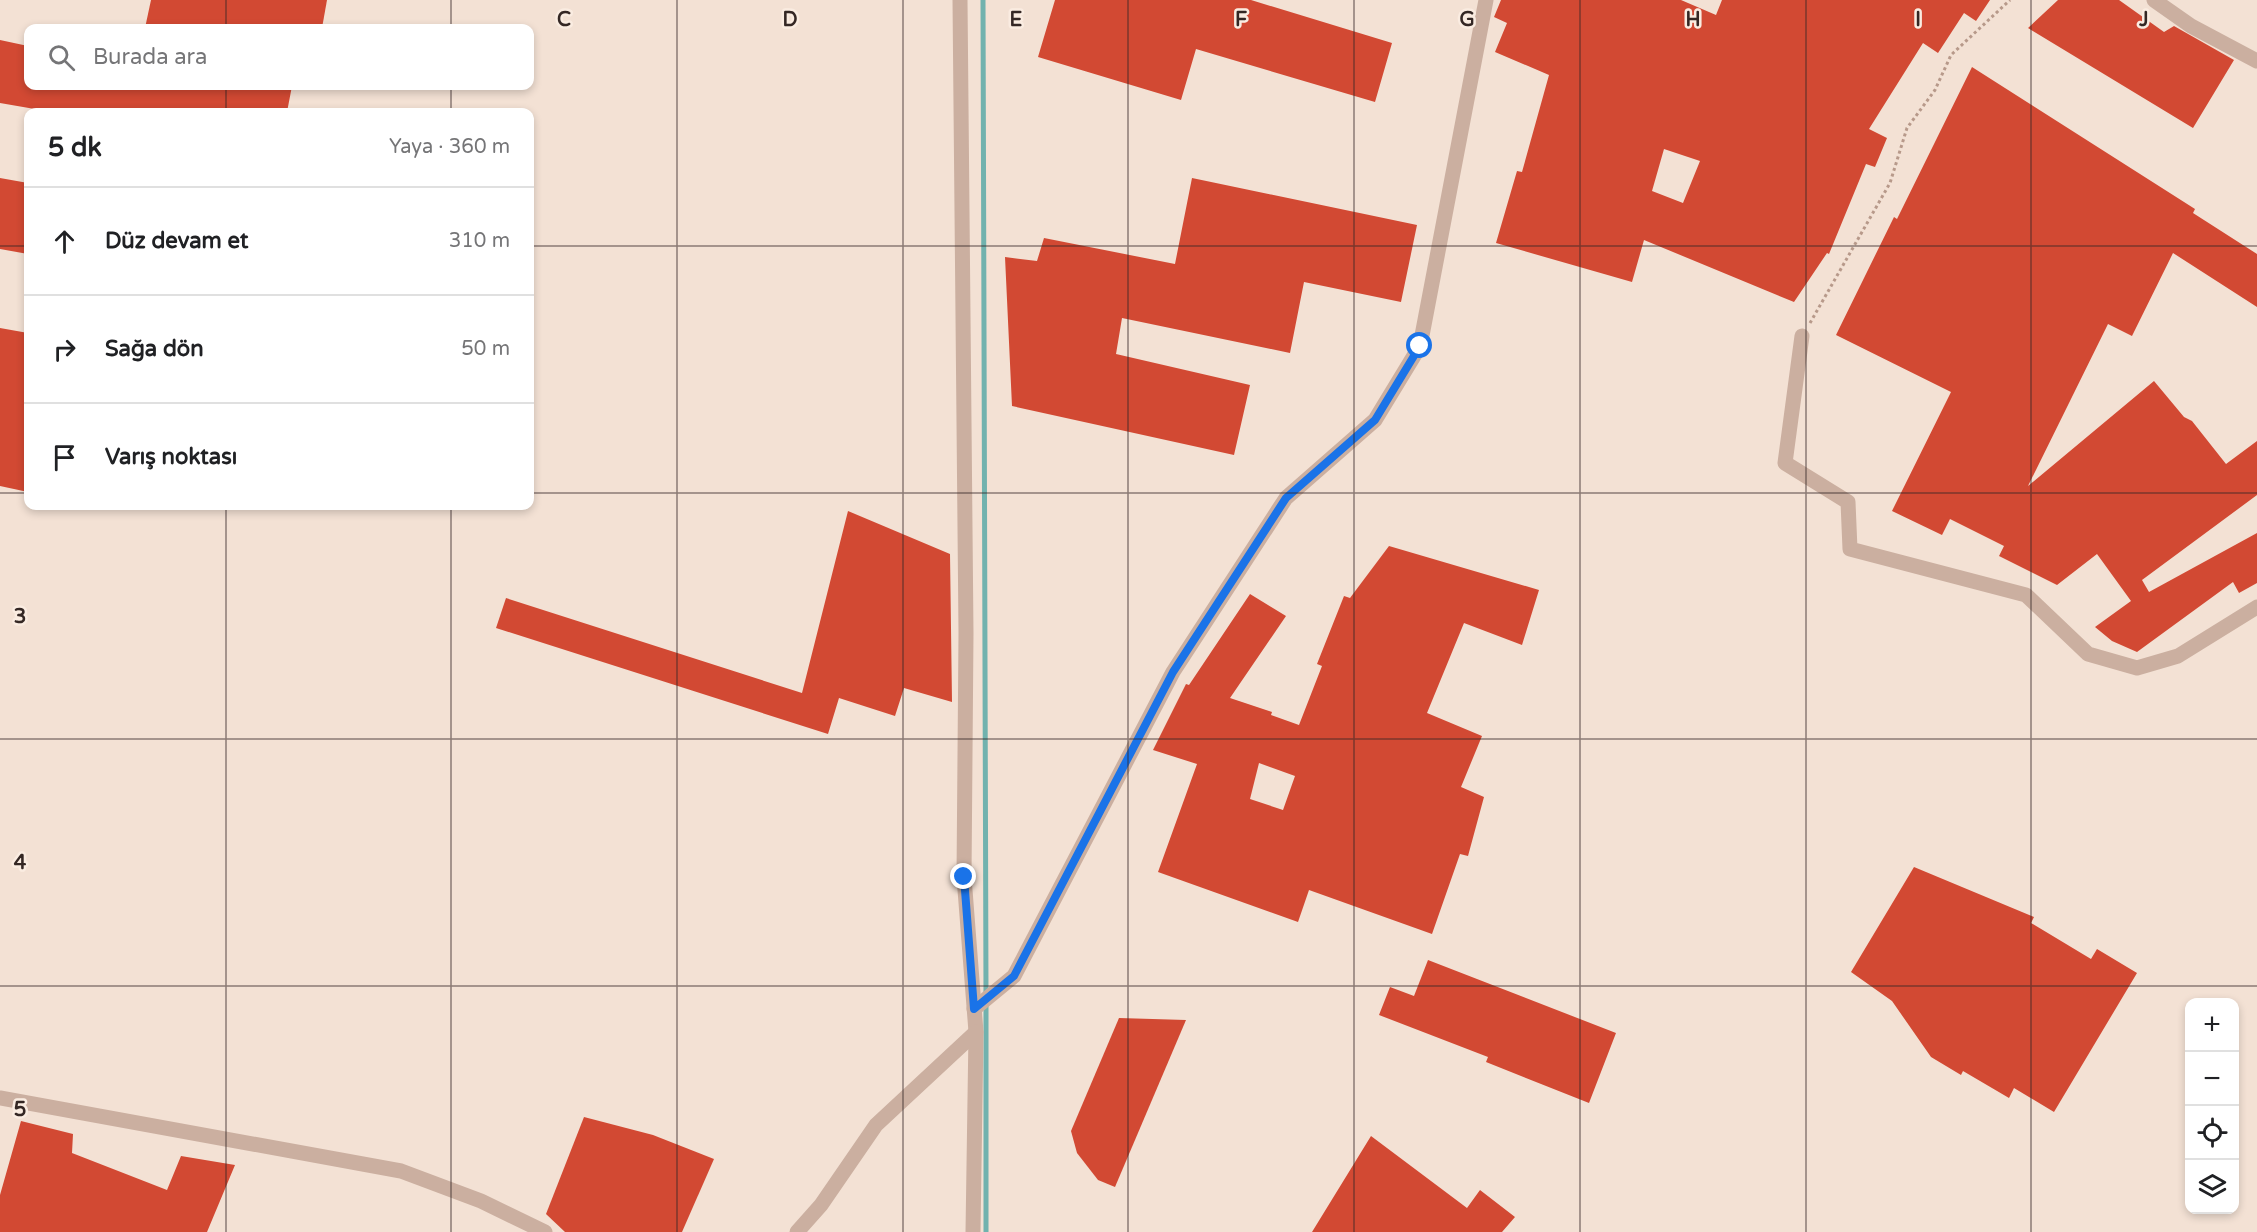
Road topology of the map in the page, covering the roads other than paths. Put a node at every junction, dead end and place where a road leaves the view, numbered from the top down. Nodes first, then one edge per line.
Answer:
1 (960, 0) edge
2 (1486, 0) edge
3 (2154, 0) edge
4 (2257, 61) edge
5 (1802, 336) road end
6 (2257, 608) edge
7 (974, 1009) junction
8 (976, 1032) junction
9 (0, 1098) edge
10 (545, 1232) edge
11 (798, 1232) edge
12 (973, 1232) edge

1 - 7 street
2 - 7 street
3 - 4 street
5 - 6 street
7 - 8 street
8 - 11 street
8 - 12 street
9 - 10 street

